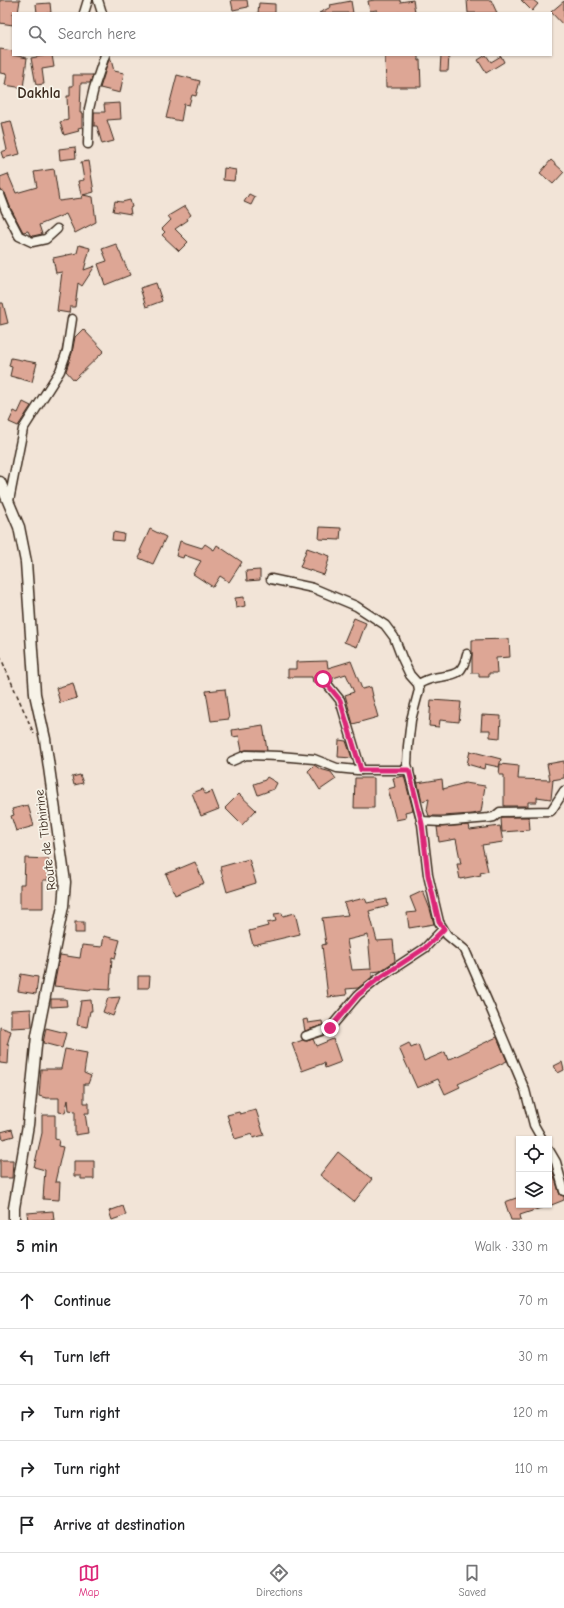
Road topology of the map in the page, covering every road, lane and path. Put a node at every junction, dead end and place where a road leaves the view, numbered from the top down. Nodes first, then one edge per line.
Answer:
1 (88, 0) edge
2 (98, 0) edge
3 (84, 12) edge
4 (102, 12) edge
5 (105, 56) edge
6 (88, 144) dead end
7 (0, 195) edge
8 (57, 229) dead end
9 (72, 319) dead end
10 (0, 482) edge
11 (9, 501) junction
12 (271, 579) dead end
13 (467, 654) dead end
14 (0, 656) edge
15 (323, 679) dead end
16 (418, 684) junction
17 (36, 740) dead end
18 (232, 761) dead end
19 (361, 770) junction
20 (409, 770) junction
21 (564, 791) edge
22 (421, 821) junction
23 (444, 929) junction
24 (306, 1036) dead end
25 (540, 1136) edge
26 (552, 1155) edge
27 (564, 1191) edge
28 (14, 1220) edge

1 - 3 street
2 - 4 street
5 - 6 street
7 - 8 street
9 - 11 street
10 - 11 street, Route de Tibhirine
11 - 28 street, Route de Tibhirine
12 - 16 street
13 - 16 street
14 - 17 path
15 - 19 street
16 - 20 street
18 - 19 street
19 - 20 street
20 - 22 street
21 - 22 street
22 - 23 street
23 - 24 street
23 - 25 street
26 - 27 street

